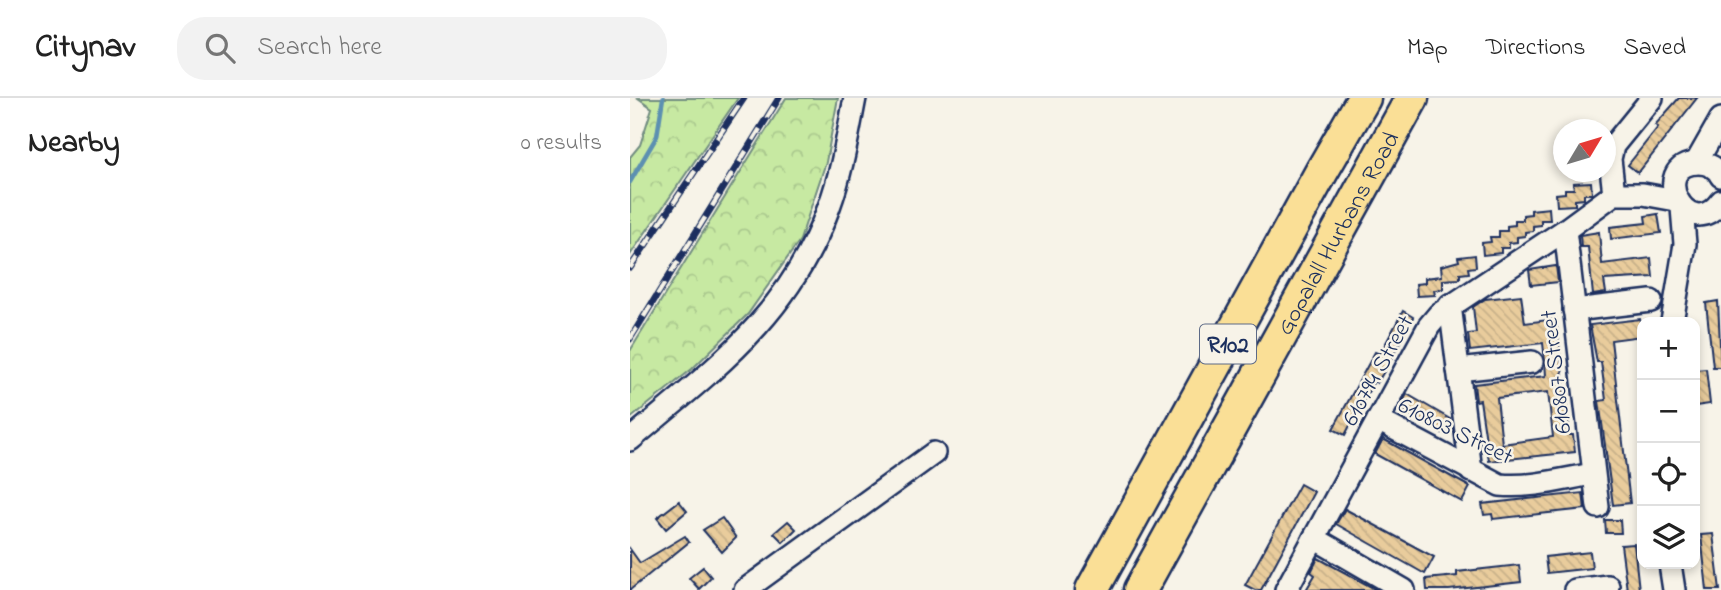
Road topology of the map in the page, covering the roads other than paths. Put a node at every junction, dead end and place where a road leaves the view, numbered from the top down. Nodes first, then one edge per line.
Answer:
1 (855, 98) edge
2 (1364, 98) edge
3 (1412, 98) edge
4 (1652, 98) edge
5 (1719, 124) edge
6 (1714, 170) edge
7 (1614, 194) junction
8 (1678, 196) junction
9 (1713, 207) edge
10 (1565, 230) junction
11 (1685, 244) junction
12 (1651, 301) dead end
13 (1450, 305) junction
14 (1574, 310) junction
15 (1673, 317) edge
16 (1532, 362) dead end
17 (1458, 370) junction
18 (1378, 420) junction
19 (630, 440) edge
20 (934, 453) dead end
21 (1471, 471) junction
22 (1593, 474) junction
23 (1598, 508) dead end
24 (1314, 538) junction
25 (1671, 569) edge
26 (1608, 586) dead end
27 (745, 590) edge
28 (1092, 590) edge
29 (1140, 590) edge
30 (1286, 590) edge
31 (1405, 590) edge
32 (1575, 590) edge
33 (1674, 590) edge

1 - 19 street
2 - 28 highway, Gopalall Hurbans Road / R102
3 - 29 highway, Gopalall Hurbans Road / R102
4 - 7 street
5 - 6 street
6 - 8 street
7 - 8 street
7 - 10 street, 610794 Street
8 - 9 street
8 - 11 street
9 - 11 street
10 - 13 street, 610794 Street
10 - 14 street, 610807 Street
11 - 15 street
12 - 14 street
13 - 17 street
13 - 18 street, 610794 Street
14 - 22 street, 610807 Street
16 - 17 street
17 - 21 street
18 - 21 street, 610803 Street
18 - 24 street, 610794 Street
20 - 27 street
21 - 22 street, 610803 Street
22 - 23 street, 610807 Street
24 - 30 street, 610794 Street
24 - 31 street
25 - 33 street
26 - 32 street

